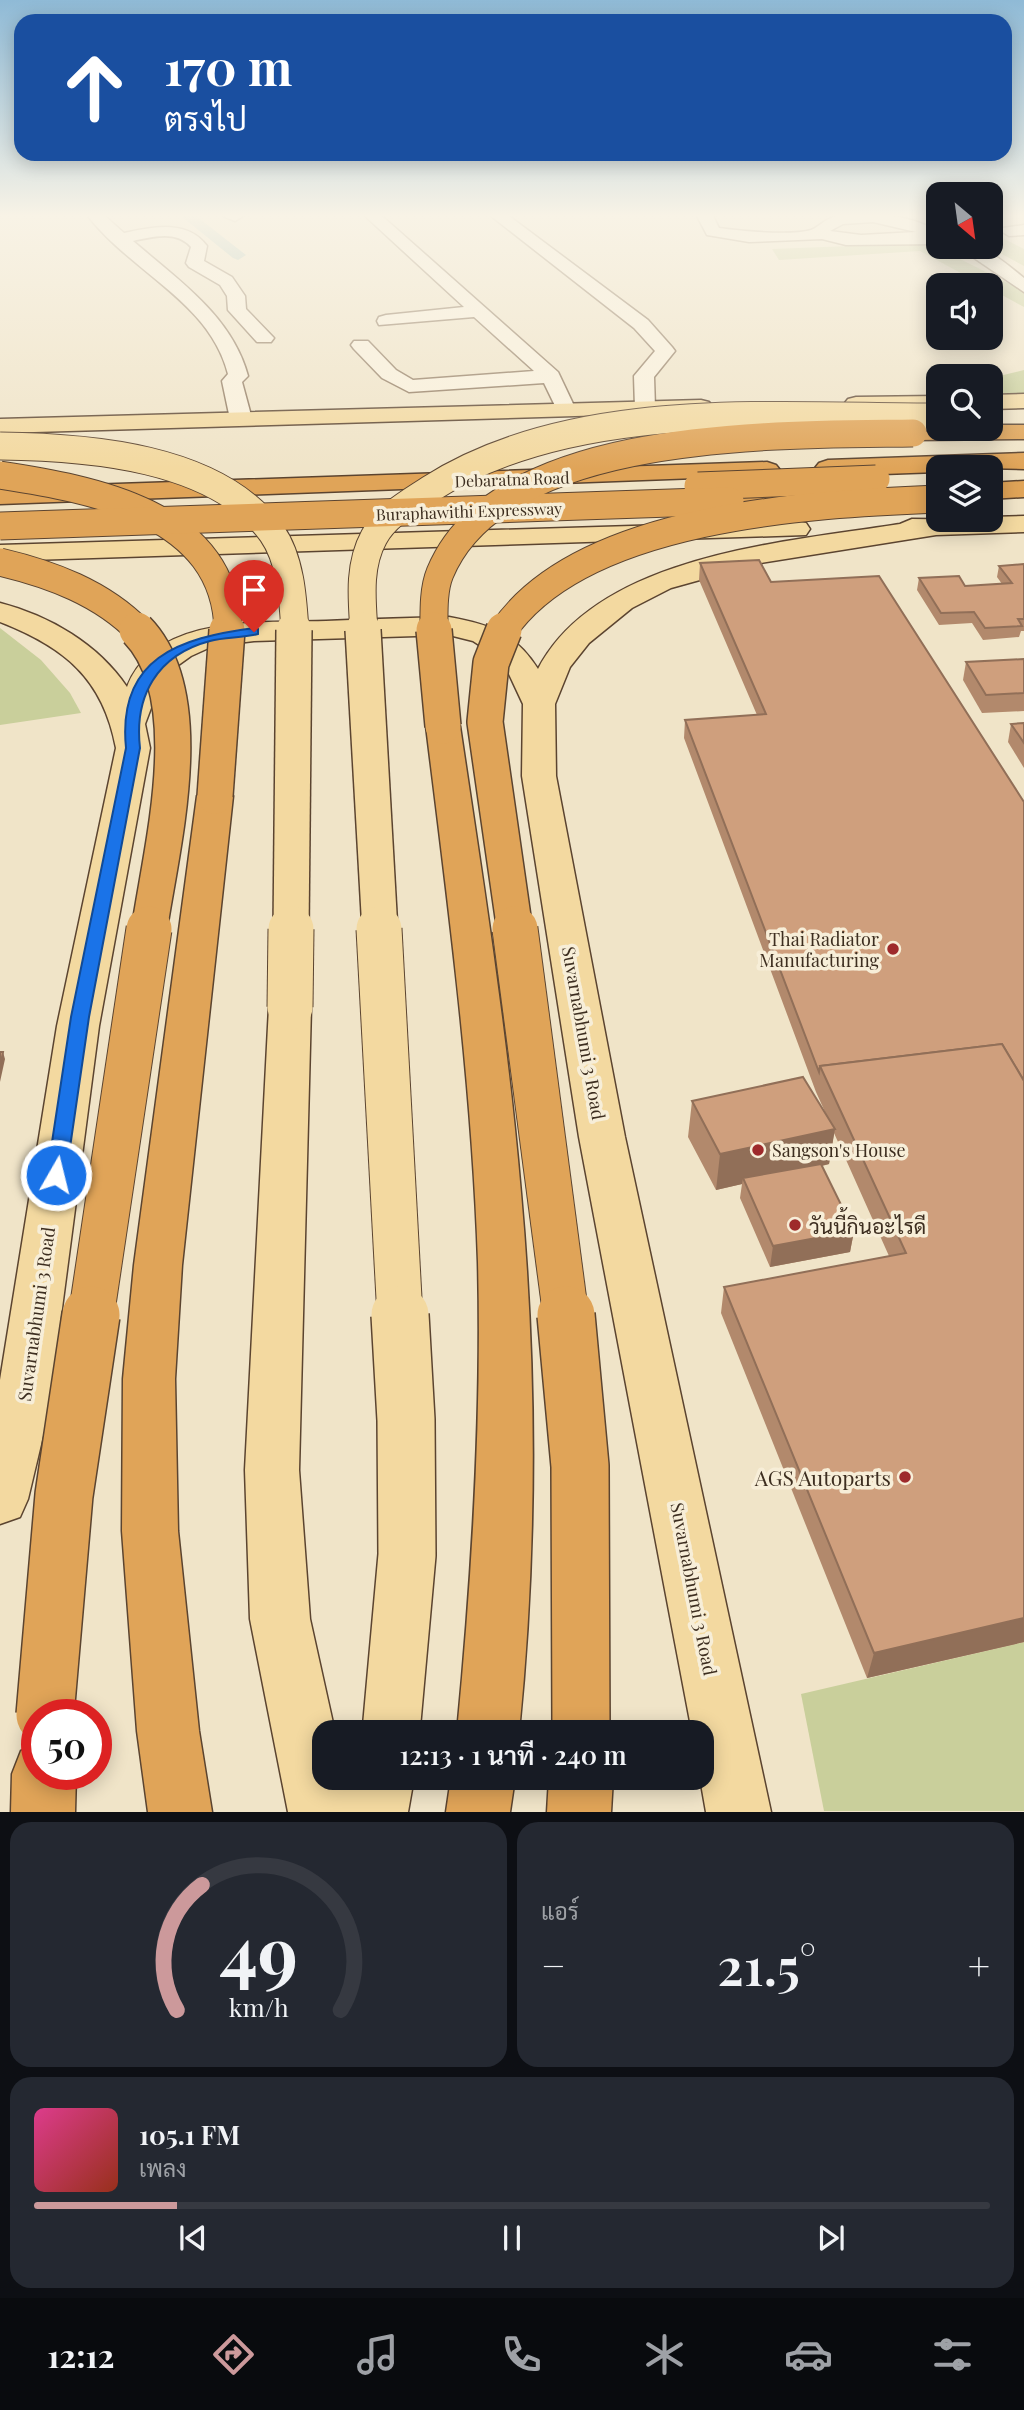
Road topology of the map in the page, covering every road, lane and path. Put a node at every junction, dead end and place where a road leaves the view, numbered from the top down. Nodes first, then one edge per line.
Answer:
1 (191, 301) edge
2 (236, 301) edge
3 (466, 301) edge
4 (610, 301) edge
5 (477, 311) junction
6 (386, 321) dead end
7 (361, 345) dead end
8 (230, 349) junction
9 (551, 376) junction
10 (1024, 401) edge
11 (926, 402) edge
12 (1003, 402) edge
13 (645, 408) junction
14 (566, 410) junction
15 (1003, 416) edge
16 (1024, 416) edge
17 (926, 417) edge
18 (241, 419) junction
19 (0, 426) edge
20 (1024, 432) edge
21 (0, 446) edge
22 (1024, 461) edge
23 (1024, 474) edge
24 (0, 475) edge
25 (1003, 475) edge
26 (926, 477) edge
27 (1024, 490) edge
28 (1003, 491) edge
29 (0, 496) edge
30 (1003, 498) edge
31 (1024, 498) edge
32 (926, 505) edge
33 (926, 505) edge
34 (926, 506) edge
35 (926, 508) edge
36 (0, 509) edge
37 (1003, 511) edge
38 (1024, 511) edge
39 (1003, 519) edge
40 (1024, 524) edge
41 (0, 526) edge
42 (0, 553) edge
43 (0, 562) edge
44 (0, 612) edge
45 (539, 704) junction
46 (130, 722) junction
47 (0, 1499) edge
48 (46, 1699) edge
49 (392, 1720) edge
50 (489, 1720) edge
51 (581, 1720) edge
52 (44, 1790) edge
53 (379, 1790) edge
54 (481, 1790) edge
55 (580, 1790) edge
56 (43, 1811) edge
57 (180, 1811) edge
58 (321, 1811) edge
59 (375, 1811) edge
60 (478, 1811) edge
61 (579, 1811) edge
62 (739, 1811) edge

1 - 8 street
2 - 8 street
3 - 5 street
4 - 13 street
5 - 6 street
5 - 9 street
7 - 9 street
8 - 18 street
9 - 14 street
10 - 12 main road
11 - 13 main road
13 - 14 main road
14 - 18 main road
15 - 16 main road
17 - 49 main road, bridge
18 - 19 main road
20 - 50 highway, bridge
21 - 58 main road, bridge
22 - 29 highway, Debaratna Road
23 - 25 highway
24 - 57 highway, bridge
26 - 36 highway, Buraphawithi Expressway, bridge
27 - 28 highway
30 - 31 highway
32 - 51 highway, bridge
33 - 41 highway, Buraphawithi Expressway, bridge
34 - 42 main road
35 - 45 main road, Suvarnabhumi 3 Road
37 - 38 highway
39 - 40 main road
43 - 48 highway, bridge
44 - 46 main road, Suvarnabhumi 3 Road
45 - 46 main road
45 - 62 main road, Suvarnabhumi 3 Road
46 - 47 main road, Suvarnabhumi 3 Road
52 - 56 highway
53 - 59 main road
54 - 60 highway
55 - 61 highway

